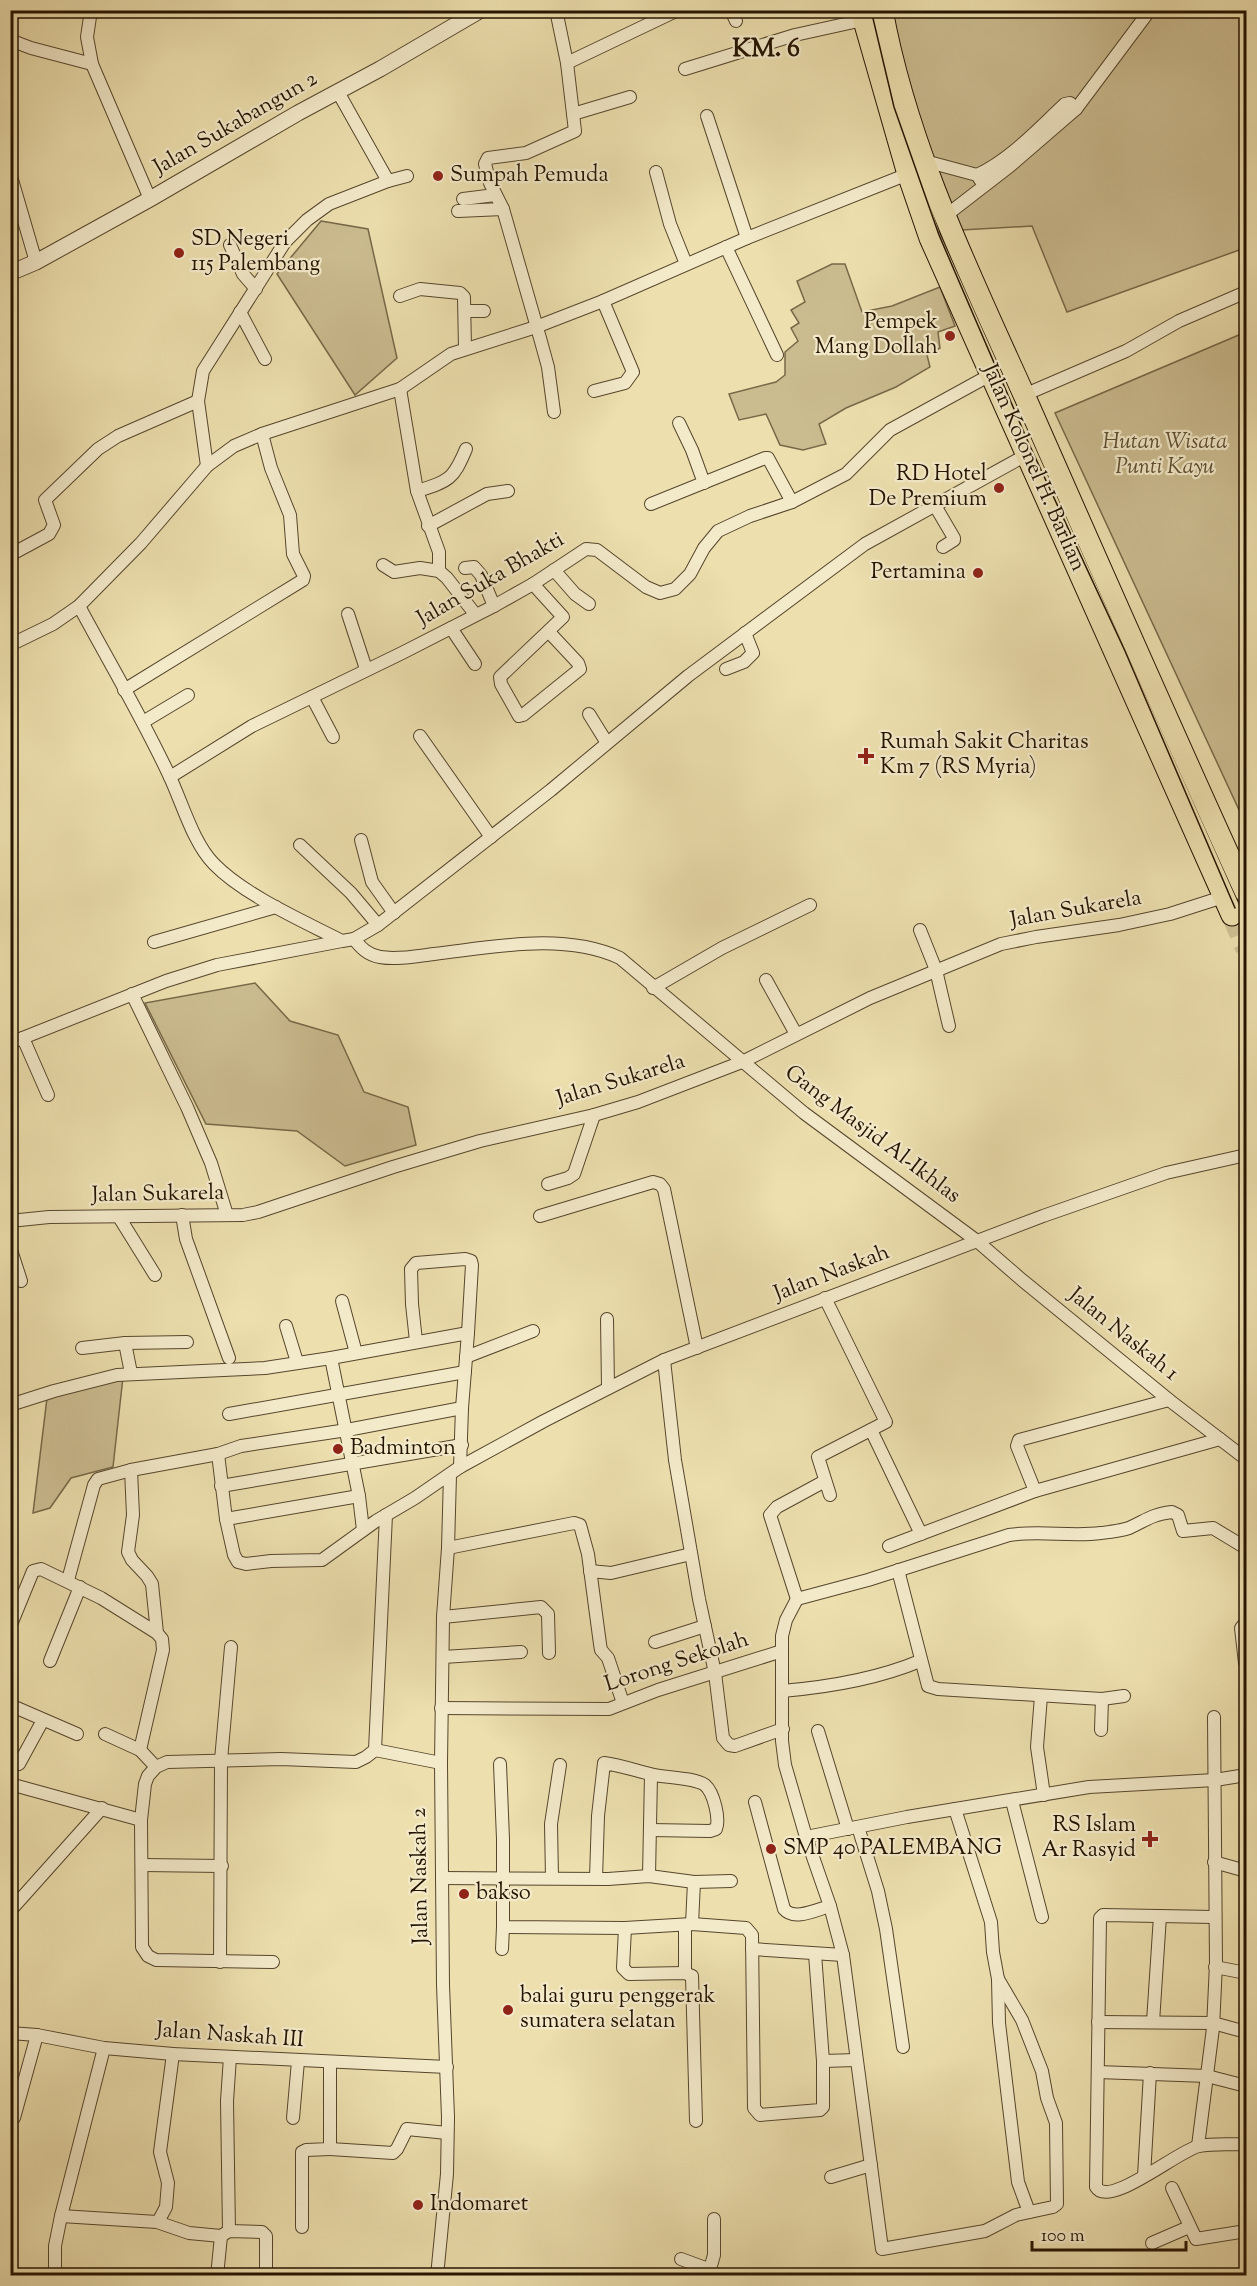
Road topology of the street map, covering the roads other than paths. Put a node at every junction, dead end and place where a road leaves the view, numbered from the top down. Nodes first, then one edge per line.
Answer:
1 (91, 10) edge
2 (481, 10) edge
3 (556, 10) edge
4 (678, 10) edge
5 (882, 10) edge
6 (1150, 10) edge
7 (862, 15) edge
8 (878, 39) junction
9 (10, 40) edge
10 (567, 63) junction
11 (92, 64) junction
12 (685, 69) dead end
13 (338, 92) junction
14 (630, 97) dead end
15 (573, 114) junction
16 (707, 116) dead end
17 (916, 167) junction
18 (656, 172) dead end
19 (10, 173) edge
20 (407, 176) dead end
21 (980, 180) junction
22 (387, 181) junction
23 (495, 195) junction
24 (150, 199) junction
25 (503, 209) junction
26 (944, 217) junction
27 (747, 238) junction
28 (230, 245) dead end
29 (726, 247) junction
30 (36, 262) junction
31 (686, 264) junction
32 (10, 273) edge
33 (256, 289) junction
34 (1246, 292) edge
35 (400, 296) dead end
36 (603, 301) junction
37 (465, 311) junction
38 (484, 311) dead end
39 (240, 312) junction
40 (537, 327) junction
41 (465, 349) junction
42 (777, 355) dead end
43 (265, 359) dead end
44 (992, 374) junction
45 (400, 389) junction
46 (594, 391) dead end
47 (1024, 396) junction
48 (198, 401) junction
49 (554, 412) dead end
50 (679, 423) dead end
51 (262, 435) junction
52 (466, 449) dead end
53 (1028, 454) junction
54 (207, 466) junction
55 (704, 483) junction
56 (417, 491) junction
57 (507, 491) dead end
58 (792, 502) junction
59 (651, 504) dead end
60 (934, 504) junction
61 (428, 526) junction
62 (943, 547) dead end
63 (10, 555) edge
64 (383, 565) dead end
65 (465, 568) dead end
66 (554, 570) junction
67 (439, 571) junction
68 (533, 584) junction
69 (589, 604) dead end
70 (79, 606) junction
71 (494, 606) junction
72 (348, 614) dead end
73 (475, 614) junction
74 (451, 628) junction
75 (549, 632) junction
76 (745, 633) junction
77 (10, 645) edge
78 (475, 663) dead end
79 (366, 669) junction
80 (726, 669) dead end
81 (124, 690) junction
82 (188, 695) dead end
83 (312, 697) junction
84 (590, 714) dead end
85 (143, 722) junction
86 (420, 736) dead end
87 (333, 737) dead end
88 (607, 743) junction
89 (170, 777) junction
90 (491, 837) junction
91 (361, 840) dead end
92 (300, 845) dead end
93 (1246, 893) edge
94 (810, 905) dead end
95 (1227, 906) joint
96 (276, 907) junction
97 (394, 913) junction
98 (378, 925) junction
99 (920, 930) dead end
100 (348, 940) junction
101 (154, 942) dead end
102 (936, 970) junction
103 (766, 980) dead end
104 (653, 988) junction
105 (132, 994) junction
106 (949, 1026) dead end
107 (796, 1034) junction
108 (23, 1038) junction
109 (10, 1043) edge
110 (742, 1062) junction
111 (48, 1095) dead end
112 (594, 1115) junction
113 (1246, 1155) edge
114 (548, 1184) dead end
115 (182, 1215) junction
116 (227, 1215) junction
117 (540, 1216) dead end
118 (119, 1217) junction
119 (10, 1221) edge
120 (976, 1241) junction
121 (10, 1247) edge
122 (154, 1275) dead end
123 (21, 1281) dead end
124 (825, 1298) junction
125 (342, 1301) dead end
126 (607, 1319) dead end
127 (286, 1326) dead end
128 (533, 1331) dead end
129 (468, 1333) junction
130 (416, 1341) junction
131 (187, 1342) dead end
132 (125, 1343) junction
133 (82, 1348) dead end
134 (696, 1348) junction
135 (356, 1353) junction
136 (466, 1357) junction
137 (229, 1358) dead end
138 (331, 1358) junction
139 (664, 1360) junction
140 (297, 1362) junction
141 (465, 1372) junction
142 (131, 1373) junction
143 (608, 1388) junction
144 (339, 1395) junction
145 (1169, 1400) junction
146 (10, 1404) edge
147 (462, 1408) junction
148 (228, 1414) dead end
149 (347, 1430) junction
150 (871, 1430) junction
151 (1220, 1439) junction
152 (462, 1445) junction
153 (218, 1454) junction
154 (1246, 1459) edge
155 (353, 1464) junction
156 (460, 1467) junction
157 (131, 1470) junction
158 (450, 1475) junction
159 (825, 1482) junction
160 (221, 1486) junction
161 (1035, 1491) junction
162 (830, 1495) dead end
163 (359, 1496) junction
164 (386, 1515) junction
165 (226, 1519) junction
166 (363, 1530) junction
167 (921, 1534) junction
168 (888, 1546) dead end
169 (448, 1548) junction
170 (1246, 1548) edge
171 (691, 1554) junction
172 (898, 1570) junction
173 (590, 1571) junction
174 (68, 1580) junction
175 (80, 1587) junction
176 (797, 1599) junction
177 (443, 1617) junction
178 (1246, 1622) edge
179 (705, 1626) junction
180 (10, 1627) edge
181 (157, 1633) junction
182 (655, 1642) dead end
183 (231, 1647) dead end
184 (782, 1651) junction
185 (521, 1652) dead end
186 (549, 1653) dead end
187 (443, 1657) junction
188 (50, 1661) dead end
189 (920, 1661) junction
190 (1245, 1663) dead end
191 (715, 1672) junction
192 (782, 1691) junction
193 (1041, 1696) junction
194 (1124, 1696) dead end
195 (1102, 1699) junction
196 (623, 1703) junction
197 (10, 1704) edge
198 (441, 1708) junction
199 (1214, 1717) dead end
200 (43, 1720) junction
201 (783, 1729) junction
202 (1101, 1730) dead end
203 (818, 1731) dead end
204 (77, 1734) dead end
205 (105, 1734) dead end
206 (140, 1750) junction
207 (375, 1750) junction
208 (221, 1760) junction
209 (441, 1763) junction
210 (19, 1764) dead end
211 (500, 1764) dead end
212 (560, 1765) dead end
213 (156, 1767) junction
214 (651, 1775) junction
215 (1246, 1776) edge
216 (1215, 1780) junction
217 (10, 1784) edge
218 (1044, 1795) junction
219 (1012, 1801) junction
220 (754, 1802) dead end
221 (102, 1808) junction
222 (955, 1809) junction
223 (141, 1820) junction
224 (853, 1828) junction
225 (650, 1830) junction
226 (806, 1837) junction
227 (1214, 1862) junction
228 (142, 1865) junction
229 (222, 1866) junction
230 (1246, 1871) edge
231 (649, 1876) junction
232 (442, 1878) junction
233 (503, 1878) junction
234 (552, 1878) junction
235 (596, 1878) junction
236 (731, 1881) dead end
237 (694, 1882) junction
238 (830, 1906) junction
239 (10, 1911) edge
240 (1160, 1916) junction
241 (1042, 1917) dead end
242 (1214, 1917) junction
243 (689, 1924) junction
244 (503, 1927) junction
245 (625, 1928) junction
246 (502, 1949) dead end
247 (752, 1949) junction
248 (815, 1954) junction
249 (843, 1955) junction
250 (220, 1962) junction
251 (273, 1962) dead end
252 (1215, 1967) junction
253 (685, 1973) junction
254 (1246, 1973) edge
255 (998, 1978) junction
256 (1098, 2022) junction
257 (1154, 2022) junction
258 (1213, 2023) junction
259 (1246, 2032) edge
260 (10, 2033) edge
261 (37, 2035) junction
262 (903, 2047) dead end
263 (104, 2048) junction
264 (173, 2054) junction
265 (230, 2057) junction
266 (856, 2060) junction
267 (298, 2061) junction
268 (823, 2061) junction
269 (330, 2063) junction
270 (447, 2067) junction
271 (1098, 2072) junction
272 (1150, 2073) junction
273 (1207, 2076) junction
274 (1246, 2085) edge
275 (14, 2118) dead end
276 (293, 2118) dead end
277 (696, 2121) dead end
278 (447, 2133) junction
279 (1246, 2144) edge
280 (1198, 2146) junction
281 (330, 2149) junction
282 (870, 2165) junction
283 (831, 2176) dead end
284 (1144, 2176) junction
285 (1172, 2188) dead end
286 (1029, 2212) junction
287 (61, 2216) junction
288 (714, 2219) dead end
289 (158, 2222) junction
290 (302, 2227) dead end
291 (1189, 2227) junction
292 (1246, 2231) edge
293 (225, 2234) junction
294 (1152, 2243) dead end
295 (681, 2259) dead end
296 (708, 2272) edge
297 (440, 2273) edge
298 (55, 2276) edge
299 (217, 2276) edge
300 (266, 2276) edge

1 - 11 street
2 - 13 street, Jalan Sukabangun 2
3 - 10 street
4 - 10 street
5 - 8 highway, Jalan Kolonel H. Barlian
6 - 21 street
7 - 8 highway, Jalan Kolonel H. Barlian
7 - 12 street
8 - 17 highway, Jalan Kolonel H. Barlian
9 - 11 street
10 - 15 street
11 - 24 street
13 - 22 street
13 - 24 street, Jalan Sukabangun 2
14 - 15 street
15 - 23 street
16 - 27 street
17 - 21 street
17 - 26 highway, Jalan Kolonel H. Barlian
17 - 27 street
17 - 44 highway, Jalan Kolonel H. Barlian
18 - 31 street
19 - 30 street
20 - 22 street
21 - 26 street
22 - 33 street
23 - 25 street
23 - 25 street
24 - 30 street, Jalan Sukabangun 2
25 - 40 street
26 - 47 highway, Jalan Kolonel H. Barlian
27 - 29 street
28 - 33 street
29 - 31 street
29 - 42 street
30 - 32 street, Jalan Sukabangun 2
31 - 36 street
33 - 39 street
34 - 47 street
35 - 37 street
36 - 40 street
36 - 46 street
37 - 38 street
37 - 41 street
39 - 43 street
39 - 48 street
40 - 41 street
40 - 49 street
41 - 45 street
44 - 53 highway, Jalan Kolonel H. Barlian
44 - 58 street, Jalan Suka Bhakti
45 - 51 street
45 - 56 street
47 - 93 highway, Jalan Kolonel H. Barlian
48 - 54 street
48 - 63 street
50 - 55 street
51 - 54 street
51 - 81 street
52 - 56 street
53 - 60 street
53 - 95 highway, Jalan Kolonel H. Barlian
54 - 70 street
55 - 58 street
55 - 59 street
56 - 61 street
57 - 61 street
58 - 66 street, Jalan Suka Bhakti
60 - 62 street
60 - 76 street
61 - 67 street
64 - 67 street
65 - 71 street
66 - 68 street, Jalan Suka Bhakti
66 - 69 street
67 - 73 street
68 - 71 street, Jalan Suka Bhakti
68 - 75 street
70 - 77 street
70 - 81 street, Gang Masjid Al-Ikhlas
71 - 73 street, Jalan Suka Bhakti
72 - 79 street
73 - 74 street, Jalan Suka Bhakti
74 - 78 street
74 - 79 street, Jalan Suka Bhakti
75 - 75 street
76 - 80 street
76 - 88 street
79 - 83 street, Jalan Suka Bhakti
81 - 85 street, Gang Masjid Al-Ikhlas
82 - 85 street
83 - 87 street
83 - 89 street, Jalan Suka Bhakti
84 - 88 street
85 - 89 street, Gang Masjid Al-Ikhlas
86 - 90 street
88 - 90 street
89 - 96 street, Gang Masjid Al-Ikhlas
90 - 97 street
91 - 97 street
92 - 98 street
94 - 104 street
95 - 102 street, Jalan Sukarela
96 - 100 street, Gang Masjid Al-Ikhlas
96 - 101 street
97 - 98 street
98 - 100 street
99 - 102 street
100 - 104 street, Gang Masjid Al-Ikhlas
100 - 105 street
102 - 106 street
102 - 107 street, Jalan Sukarela
103 - 107 street
104 - 110 street, Gang Masjid Al-Ikhlas
105 - 108 street
105 - 116 street
107 - 110 street, Jalan Sukarela
108 - 109 street
108 - 111 street
110 - 112 street, Jalan Sukarela
110 - 120 street, Gang Masjid Al-Ikhlas
112 - 114 street
112 - 116 street, Jalan Sukarela
113 - 120 street, Jalan Naskah
115 - 116 street, Jalan Sukarela
115 - 118 street, Jalan Sukarela
115 - 137 street
117 - 134 street
118 - 119 street, Jalan Sukarela
118 - 122 street
120 - 124 street, Jalan Naskah
120 - 145 street, Jalan Naskah 1
121 - 123 street
124 - 134 street, Jalan Naskah
124 - 150 street
125 - 135 street
126 - 143 street
127 - 140 street
128 - 136 street
129 - 130 street
129 - 130 street
129 - 136 street
130 - 135 street
131 - 132 street
132 - 133 street
132 - 142 street
134 - 139 street, Jalan Naskah
135 - 138 street
136 - 141 street
138 - 140 street
138 - 144 street
139 - 143 street, Jalan Naskah
139 - 171 street
140 - 142 street
141 - 144 street
141 - 147 street
142 - 146 street
143 - 156 street, Jalan Naskah
144 - 148 street
144 - 149 street
145 - 151 street, Jalan Naskah 1
145 - 161 street
147 - 149 street
147 - 152 street
149 - 153 street
149 - 155 street
150 - 159 street
150 - 167 street
151 - 154 street, Jalan Naskah 1
151 - 161 street
152 - 155 street
152 - 156 street
153 - 157 street
153 - 160 street, Jalan Naskah
155 - 160 street
155 - 163 street
156 - 158 street, Jalan Naskah
157 - 174 street
157 - 181 street
158 - 164 street, Jalan Naskah
158 - 169 street, Jalan Naskah 2
159 - 162 street
159 - 176 street
160 - 165 street, Jalan Naskah
161 - 167 street
163 - 165 street
163 - 166 street
164 - 166 street, Jalan Naskah
164 - 207 street
165 - 166 street, Jalan Naskah
167 - 168 street
169 - 173 street
169 - 177 street, Jalan Naskah 2
170 - 172 street
171 - 173 street
171 - 179 street
172 - 176 street
172 - 189 street
173 - 196 street
174 - 175 street
174 - 180 street
175 - 181 street
175 - 188 street
176 - 184 street
177 - 186 street
177 - 187 street, Jalan Naskah 2
178 - 190 street
179 - 182 street
179 - 191 street
181 - 206 street
183 - 208 street
184 - 191 street, Lorong Sekolah
184 - 192 street
185 - 187 street
187 - 198 street, Jalan Naskah 2
189 - 192 street
189 - 193 street
191 - 196 street, Lorong Sekolah
191 - 201 street
192 - 201 street
193 - 195 street
193 - 218 street
194 - 195 street
195 - 202 street
196 - 198 street, Lorong Sekolah
197 - 200 street
198 - 209 street, Jalan Naskah 2
199 - 216 street
200 - 204 street
200 - 210 street
201 - 226 street
203 - 224 street
205 - 206 street
206 - 213 street
207 - 208 street
207 - 209 street
208 - 213 street
208 - 229 street
209 - 232 street, Jalan Naskah 2
211 - 233 street
212 - 234 street
213 - 223 street
214 - 225 street
214 - 225 street
214 - 235 street
215 - 216 street
216 - 218 street
216 - 227 street
217 - 221 street
218 - 219 street
219 - 222 street
219 - 241 street
220 - 238 street
221 - 223 street
221 - 239 street
222 - 224 street
222 - 255 street
223 - 228 street
224 - 226 street
224 - 262 street
225 - 231 street
226 - 238 street
227 - 230 street
227 - 242 street
228 - 229 street
228 - 250 street
229 - 250 street
231 - 235 street
231 - 237 street
232 - 233 street
232 - 270 street, Jalan Naskah 2
233 - 234 street
233 - 244 street
234 - 235 street
236 - 237 street
237 - 243 street
238 - 249 street
240 - 242 street
240 - 256 street
240 - 257 street
242 - 252 street
243 - 245 street
243 - 247 street
243 - 253 street
244 - 245 street
244 - 246 street
245 - 253 street
247 - 248 street
247 - 268 street
248 - 249 street
248 - 268 street
249 - 266 street
250 - 251 street
252 - 254 street
252 - 258 street
253 - 277 street
255 - 286 street
255 - 286 street
256 - 257 street
256 - 271 street
257 - 258 street
258 - 259 street
258 - 273 street
260 - 261 street, Jalan Naskah III
261 - 263 street, Jalan Naskah III
261 - 275 street
263 - 264 street, Jalan Naskah III
263 - 287 street
264 - 265 street, Jalan Naskah III
264 - 289 street
265 - 267 street, Jalan Naskah III
265 - 293 street
266 - 268 street
266 - 282 street
267 - 269 street, Jalan Naskah III
267 - 276 street
269 - 270 street, Jalan Naskah III
269 - 281 street
270 - 278 street, Jalan Naskah 2
271 - 272 street
271 - 284 street
272 - 273 street
272 - 284 street
273 - 274 street
273 - 280 street
278 - 281 street
278 - 297 street, Jalan Naskah 2
279 - 280 street
280 - 284 street
281 - 290 street
282 - 283 street
282 - 286 street
285 - 291 street
287 - 289 street
287 - 298 street
288 - 296 street
289 - 293 street
291 - 292 street
291 - 294 street
293 - 299 street
293 - 300 street
295 - 296 street

